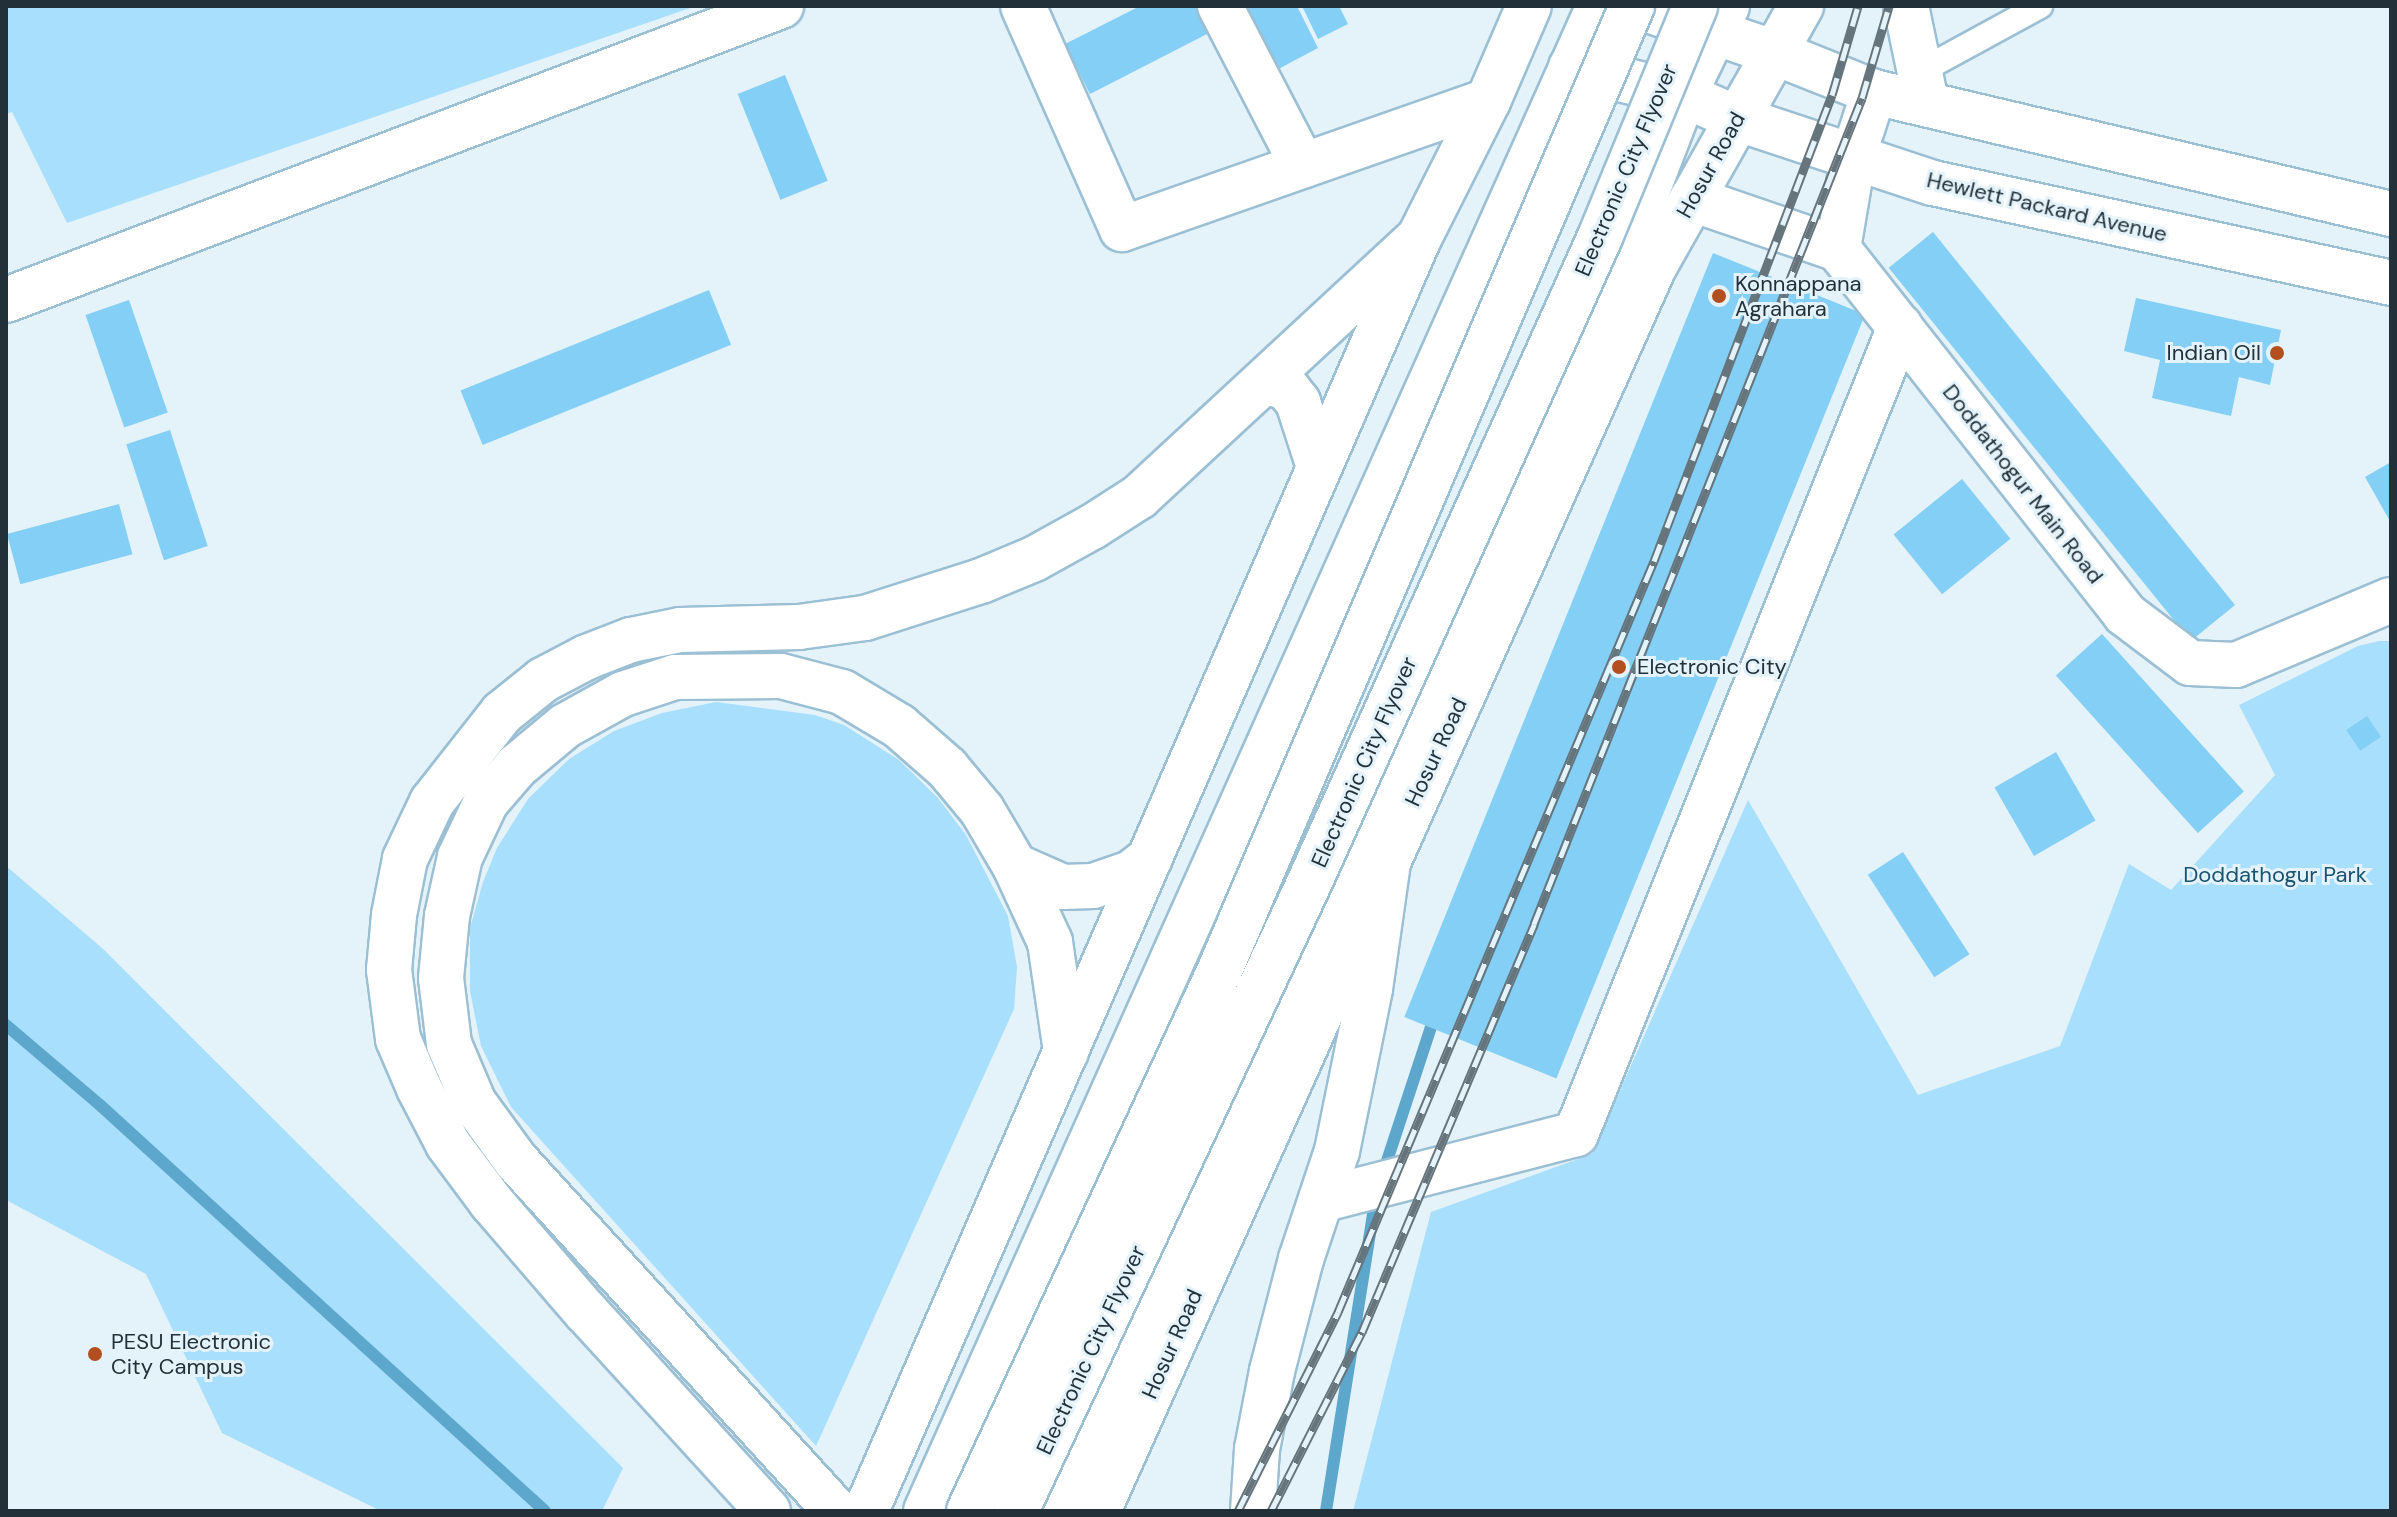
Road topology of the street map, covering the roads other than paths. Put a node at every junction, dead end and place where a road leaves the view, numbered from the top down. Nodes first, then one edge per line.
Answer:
1 (781, 6) edge
2 (1023, 6) edge
3 (1220, 6) edge
4 (1529, 6) edge
5 (1599, 6) edge
6 (1634, 6) edge
7 (1801, 6) edge
8 (1906, 6) edge
9 (2040, 6) edge
10 (1712, 15) edge
11 (1776, 53) junction
12 (1571, 67) junction
13 (1923, 87) junction
14 (1874, 92) junction
15 (1684, 95) junction
16 (1488, 101) junction
17 (1736, 118) junction
18 (1854, 154) junction
19 (1303, 166) junction
20 (1692, 199) junction
21 (2391, 214) edge
22 (1419, 238) junction
23 (1838, 249) junction
24 (2391, 283) edge
25 (6, 300) edge
26 (1900, 327) junction
27 (1265, 381) junction
28 (1319, 467) junction
29 (2391, 600) edge
30 (1389, 855) junction
31 (1150, 858) junction
32 (1015, 866) junction
33 (1066, 1052) junction
34 (1321, 1200) junction
35 (768, 1511) edge
36 (836, 1511) edge
37 (866, 1511) edge
38 (926, 1511) edge
39 (969, 1511) edge
40 (1016, 1511) edge
41 (1063, 1511) edge
42 (1098, 1511) edge
43 (1253, 1511) edge

1 - 25 main road
2 - 19 main road
3 - 19 main road
4 - 16 main road
5 - 12 main road
6 - 10 main road
6 - 39 main road, Electronic City Flyover, bridge
7 - 11 main road, Hosur Road
8 - 13 main road
9 - 13 lane
10 - 11 main road
10 - 15 main road, Hosur Road
10 - 40 main road, Electronic City Flyover, bridge
11 - 14 main road
11 - 17 main road, Hosur Road
12 - 15 main road, Hewlett Packard Avenue
12 - 38 main road
13 - 14 main road
13 - 21 main road
14 - 18 main road
15 - 17 main road, Hewlett Packard Avenue
15 - 41 main road, Hosur Road
16 - 19 main road
16 - 22 main road
17 - 18 main road, Hewlett Packard Avenue
17 - 20 main road, Hosur Road
18 - 23 main road
18 - 24 main road, Hewlett Packard Avenue
20 - 23 main road
20 - 30 main road, Hosur Road
22 - 27 main road
22 - 28 main road
23 - 26 main road, Doddathogur Main Road
26 - 29 main road, Doddathogur Main Road
26 - 34 main road
27 - 28 main road
27 - 35 main road
28 - 31 main road
30 - 34 main road
30 - 42 main road, Hosur Road
31 - 32 main road
31 - 33 main road
32 - 33 main road
32 - 36 main road
33 - 37 main road
34 - 43 main road

